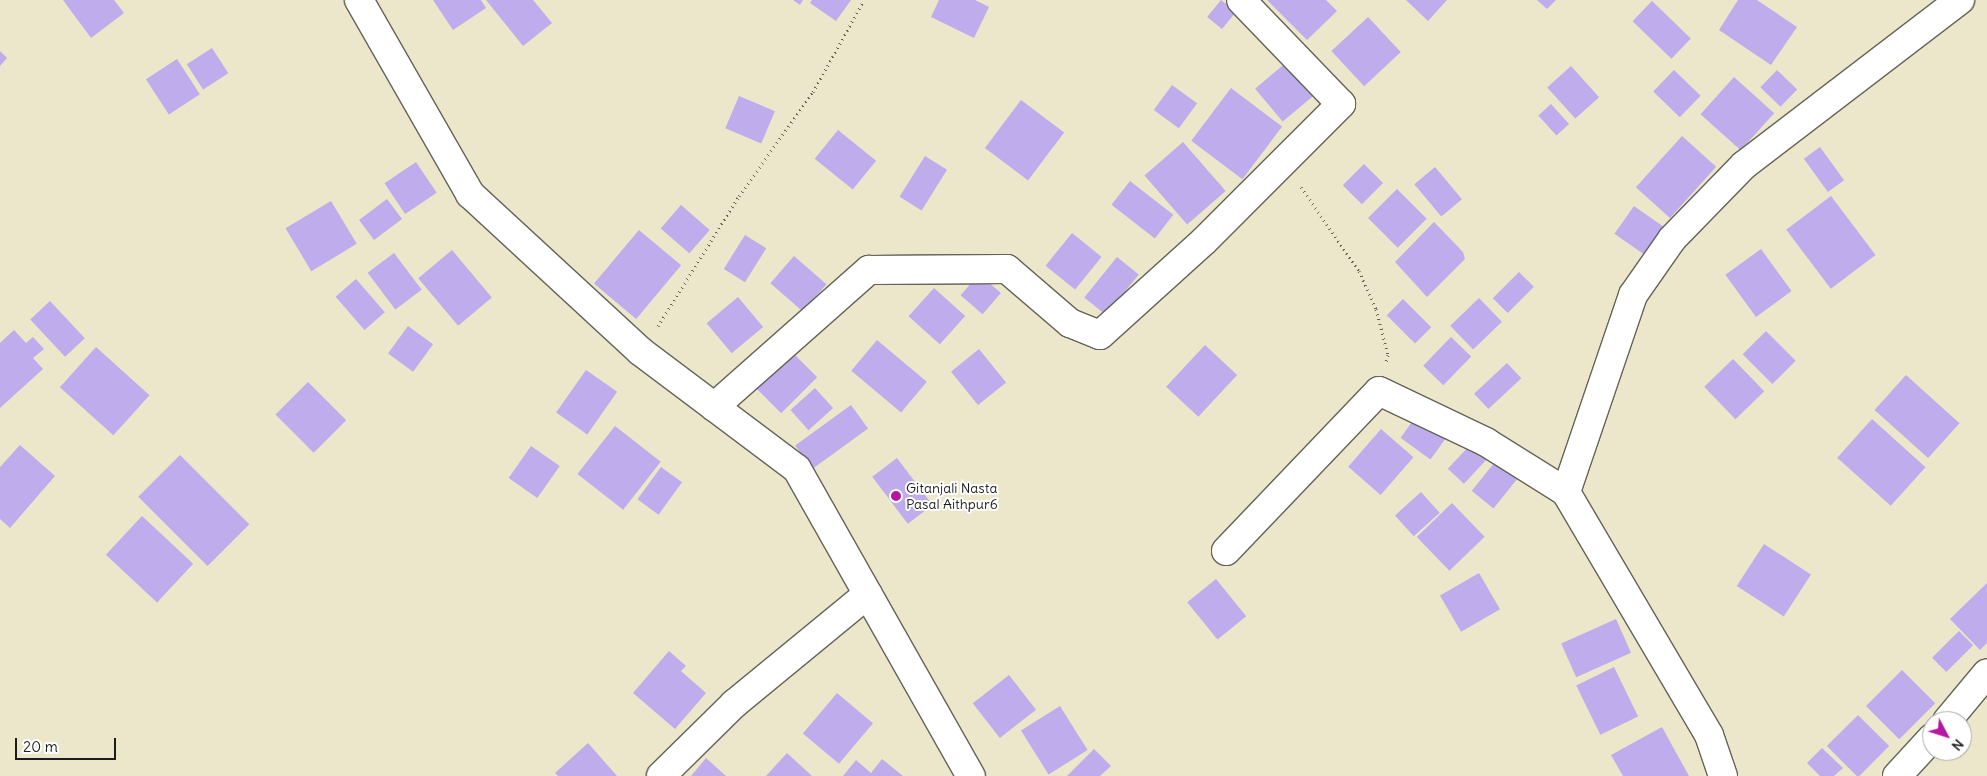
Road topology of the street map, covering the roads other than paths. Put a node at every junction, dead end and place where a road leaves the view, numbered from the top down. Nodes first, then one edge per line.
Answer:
1 (359, 0) edge
2 (1241, 0) edge
3 (1960, 0) edge
4 (714, 408) junction
5 (1566, 492) junction
6 (1226, 551) dead end
7 (868, 594) junction
8 (1987, 673) edge
9 (1955, 711) edge
10 (1922, 749) edge
11 (661, 776) edge
12 (971, 776) edge
13 (1723, 776) edge
14 (1897, 776) edge

1 - 4 street
2 - 4 street
3 - 5 street
4 - 7 street
5 - 6 street
5 - 13 street
7 - 11 street
7 - 12 street
8 - 9 street
10 - 14 street

